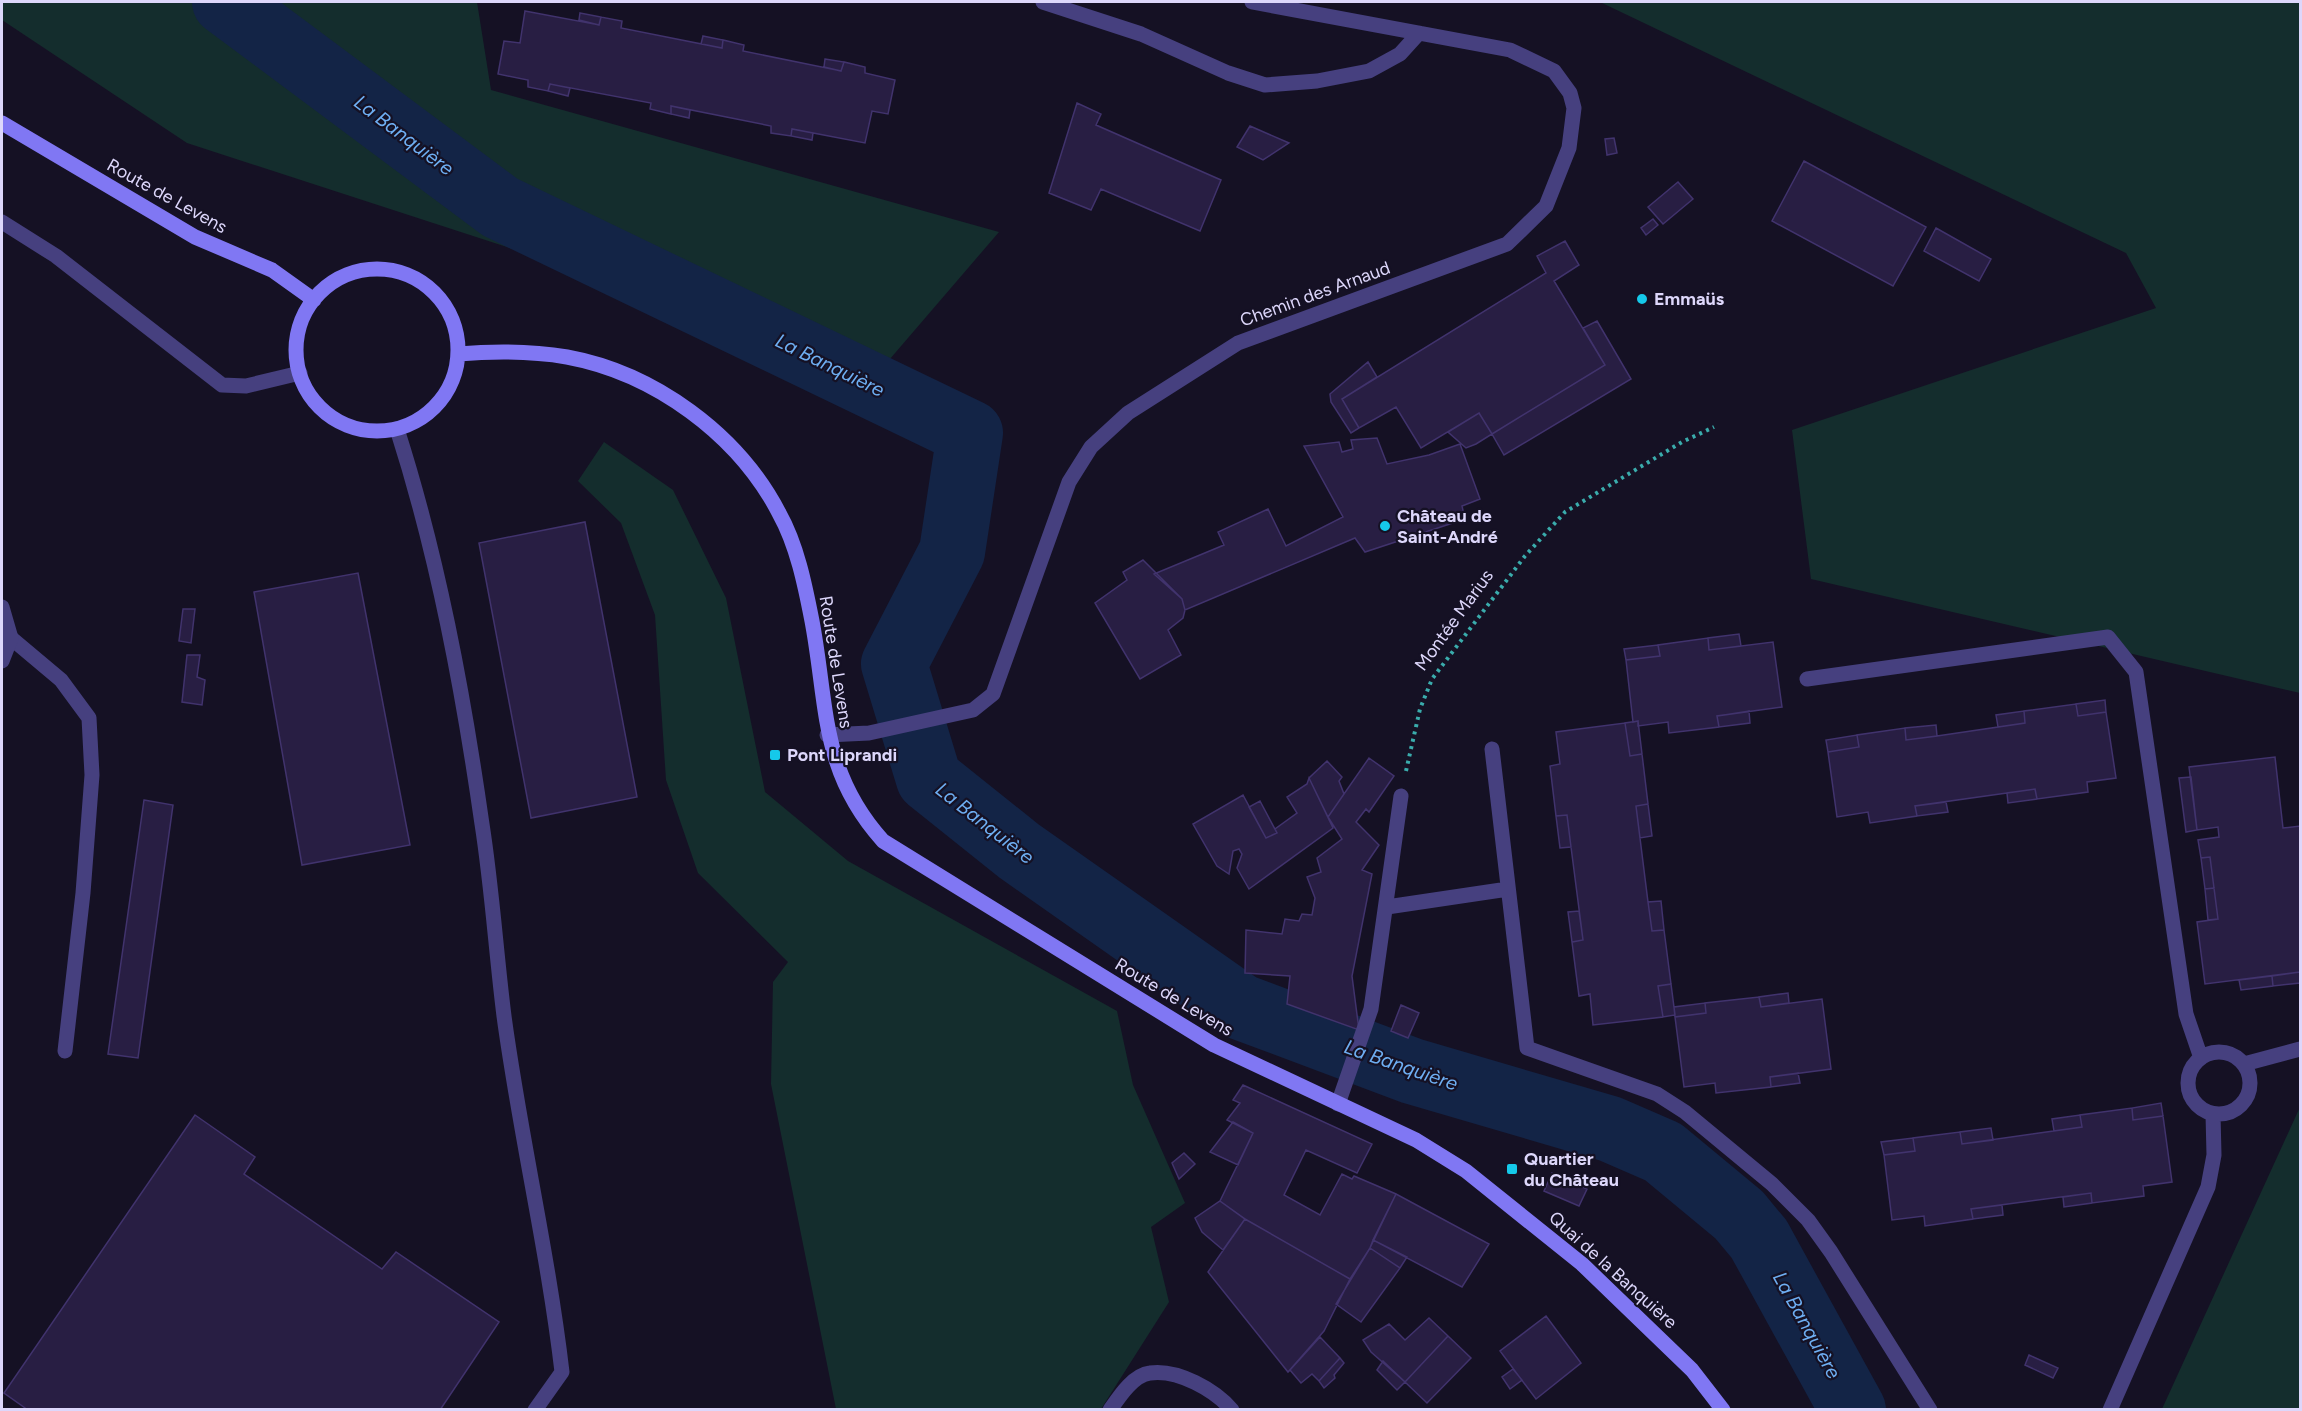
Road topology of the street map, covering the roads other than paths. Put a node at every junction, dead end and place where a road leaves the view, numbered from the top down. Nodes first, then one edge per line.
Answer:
1 (1043, 2) edge
2 (1252, 2) edge
3 (1419, 33) junction
4 (2, 123) edge
5 (2, 222) edge
6 (314, 300) junction
7 (458, 354) junction
8 (300, 373) junction
9 (397, 429) junction
10 (2, 608) edge
11 (11, 638) junction
12 (2, 661) edge
13 (1807, 679) dead end
14 (827, 735) junction
15 (1492, 749) dead end
16 (1401, 796) road end
17 (1508, 889) junction
18 (1387, 907) junction
19 (2301, 1049) edge
20 (65, 1051) dead end
21 (2201, 1058) junction
22 (2244, 1064) junction
23 (1338, 1104) junction
24 (2213, 1114) junction
25 (535, 1410) edge
26 (1110, 1410) edge
27 (1232, 1410) edge
28 (1723, 1410) edge
29 (1930, 1410) edge
30 (2110, 1410) edge

1 - 3 street
2 - 3 street, Chemin des Arnaud
3 - 14 street, Chemin des Arnaud
4 - 6 street, Route de Levens
5 - 8 street
6 - 7 street
6 - 8 street
7 - 9 street
7 - 14 street, Route de Levens
8 - 9 street
9 - 25 street
10 - 11 street
11 - 12 street
11 - 20 street
13 - 21 street
14 - 23 street, Route de Levens
15 - 17 street
16 - 18 street
17 - 18 street
17 - 29 street
18 - 23 street
19 - 22 street
21 - 22 street
21 - 24 street
22 - 24 street
23 - 28 street, Quai de la Banquière
24 - 30 street
26 - 27 street

